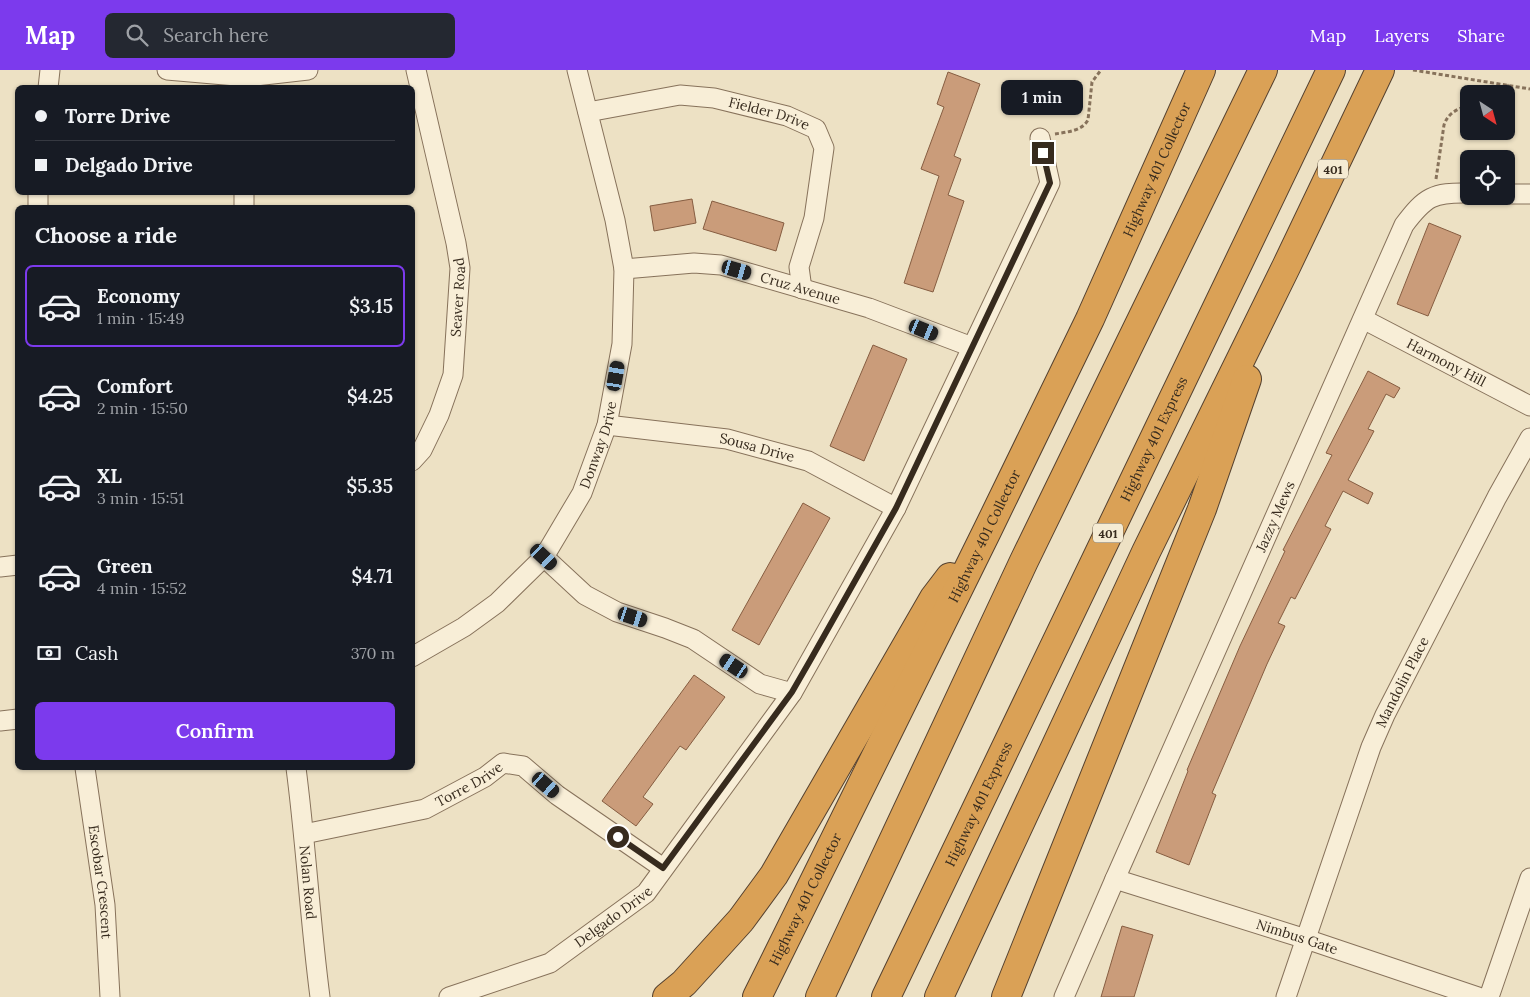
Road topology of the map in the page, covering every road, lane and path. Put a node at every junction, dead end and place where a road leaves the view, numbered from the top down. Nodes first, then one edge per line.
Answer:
1 (50, 70) edge
2 (168, 70) edge
3 (308, 70) edge
4 (416, 70) edge
5 (577, 70) edge
6 (1101, 70) edge
7 (1201, 70) edge
8 (1263, 70) edge
9 (1331, 70) edge
10 (1380, 70) edge
11 (1413, 70) edge
12 (248, 82) edge
13 (48, 85) edge
14 (1509, 85) edge
15 (1515, 86) edge
16 (1530, 89) edge
17 (1460, 109) edge
18 (588, 112) junction
19 (1040, 138) joint
20 (1460, 192) edge
21 (1515, 194) edge
22 (1530, 194) edge
23 (1436, 195) junction
24 (1286, 267) junction
25 (624, 269) junction
26 (802, 289) junction
27 (1363, 319) junction
28 (972, 347) junction
29 (1530, 406) edge
30 (607, 425) junction
31 (1530, 438) edge
32 (415, 458) edge
33 (896, 508) junction
34 (987, 531) junction
35 (544, 557) junction
36 (15, 565) edge
37 (0, 567) edge
38 (415, 655) edge
39 (792, 692) junction
40 (15, 719) edge
41 (0, 721) edge
42 (85, 770) edge
43 (296, 770) edge
44 (304, 834) junction
45 (663, 868) junction
46 (1530, 878) edge
47 (1115, 879) junction
48 (1306, 938) junction
49 (110, 997) edge
50 (320, 997) edge
51 (449, 997) edge
52 (667, 997) edge
53 (758, 997) edge
54 (820, 997) edge
55 (886, 997) edge
56 (939, 997) edge
57 (1006, 997) edge
58 (1064, 997) edge
59 (1286, 997) edge
60 (1478, 997) edge
61 (1489, 997) edge

1 - 13 street
2 - 12 street
3 - 12 street
4 - 32 street, Seaver Road
5 - 18 street, Donway Drive
6 - 19 path
7 - 34 highway, Highway 401 Collector
8 - 54 highway
9 - 55 highway, Highway 401 Express / 401
10 - 24 highway, 401
11 - 14 path
15 - 16 path
17 - 23 path
18 - 25 street, Donway Drive
18 - 26 street, Fielder Drive
19 - 28 street, Delgado Drive
20 - 23 street
21 - 22 street
23 - 27 street, Jazzy Mews
24 - 56 highway, 401
24 - 57 highway
25 - 26 street, Cruz Avenue
25 - 30 street, Donway Drive
26 - 28 street, Cruz Avenue
27 - 29 street, Harmony Hill
27 - 47 street, Jazzy Mews
28 - 33 street, Delgado Drive
30 - 33 street, Sousa Drive
30 - 35 street, Donway Drive
31 - 48 street, Mandolin Place
33 - 39 street, Delgado Drive
34 - 52 highway
34 - 53 highway, Highway 401 Collector
35 - 38 street, Donway Drive
35 - 39 street
36 - 37 street
39 - 45 street, Delgado Drive
40 - 41 street
42 - 49 street, Escobar Crescent
43 - 44 street, Nolan Road
44 - 45 street, Torre Drive
44 - 50 street, Nolan Road
45 - 51 street, Delgado Drive
46 - 61 street
47 - 48 street, Nimbus Gate
47 - 58 street, Jazzy Mews
48 - 59 street, Mandolin Place
48 - 60 street, Nimbus Gate

